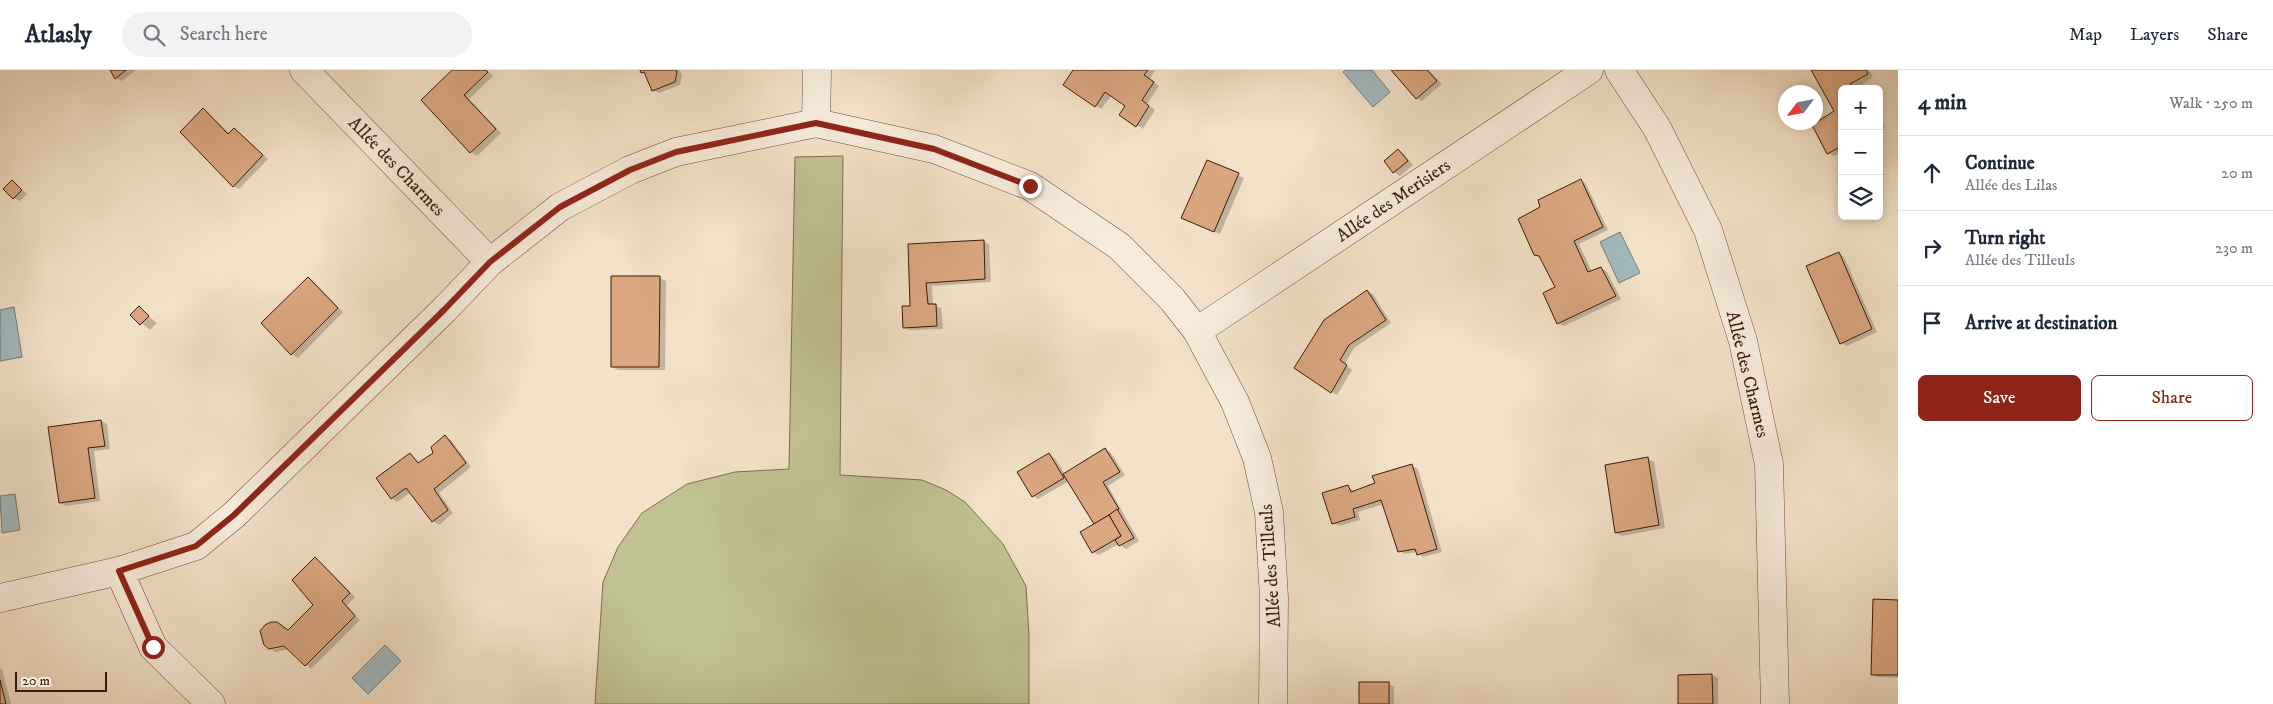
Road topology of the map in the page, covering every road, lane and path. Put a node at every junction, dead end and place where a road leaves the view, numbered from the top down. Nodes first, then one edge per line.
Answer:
1 (304, 70) edge
2 (817, 70) edge
3 (1589, 70) edge
4 (1619, 70) edge
5 (816, 123) junction
6 (490, 262) junction
7 (1197, 331) junction
8 (119, 571) junction
9 (0, 598) edge
10 (211, 704) edge
11 (1273, 704) edge
12 (1775, 704) edge

1 - 6 street, Allée des Charmes
2 - 5 street
3 - 7 street, Allée des Merisiers
4 - 12 street, Allée des Charmes
5 - 6 street, Allée des Tilleuls
5 - 7 street, Allée des Tilleuls
6 - 8 street, Allée des Tilleuls
7 - 11 street, Allée des Tilleuls
8 - 9 street, Allée des Tilleuls
8 - 10 street

